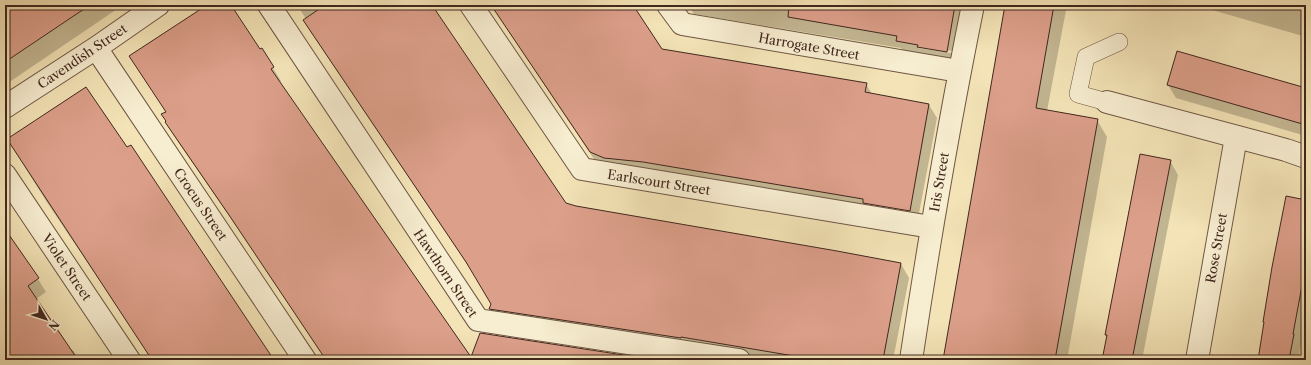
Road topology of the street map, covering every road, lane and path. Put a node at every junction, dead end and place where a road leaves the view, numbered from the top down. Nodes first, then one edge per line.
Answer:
1 (158, 5) edge
2 (269, 5) edge
3 (471, 5) edge
4 (668, 5) edge
5 (973, 5) edge
6 (1119, 42) dead end
7 (96, 48) junction
8 (959, 71) junction
9 (1108, 102) joint
10 (5, 107) edge
11 (1236, 137) junction
12 (1306, 157) edge
13 (5, 175) edge
14 (931, 227) junction
15 (129, 360) edge
16 (305, 360) edge
17 (739, 360) edge
18 (911, 360) edge
19 (1197, 360) edge

1 - 7 street, Cavendish Street
2 - 17 street, Hawthorn Street
3 - 14 street, Earlscourt Street
4 - 8 street, Harrogate Street
5 - 8 street, Iris Street
6 - 9 lane
7 - 10 street, Cavendish Street
7 - 16 street, Crocus Street
8 - 14 street, Iris Street
9 - 11 street
11 - 12 street
11 - 19 street, Rose Street
13 - 15 street, Violet Street
14 - 18 street, Iris Street

